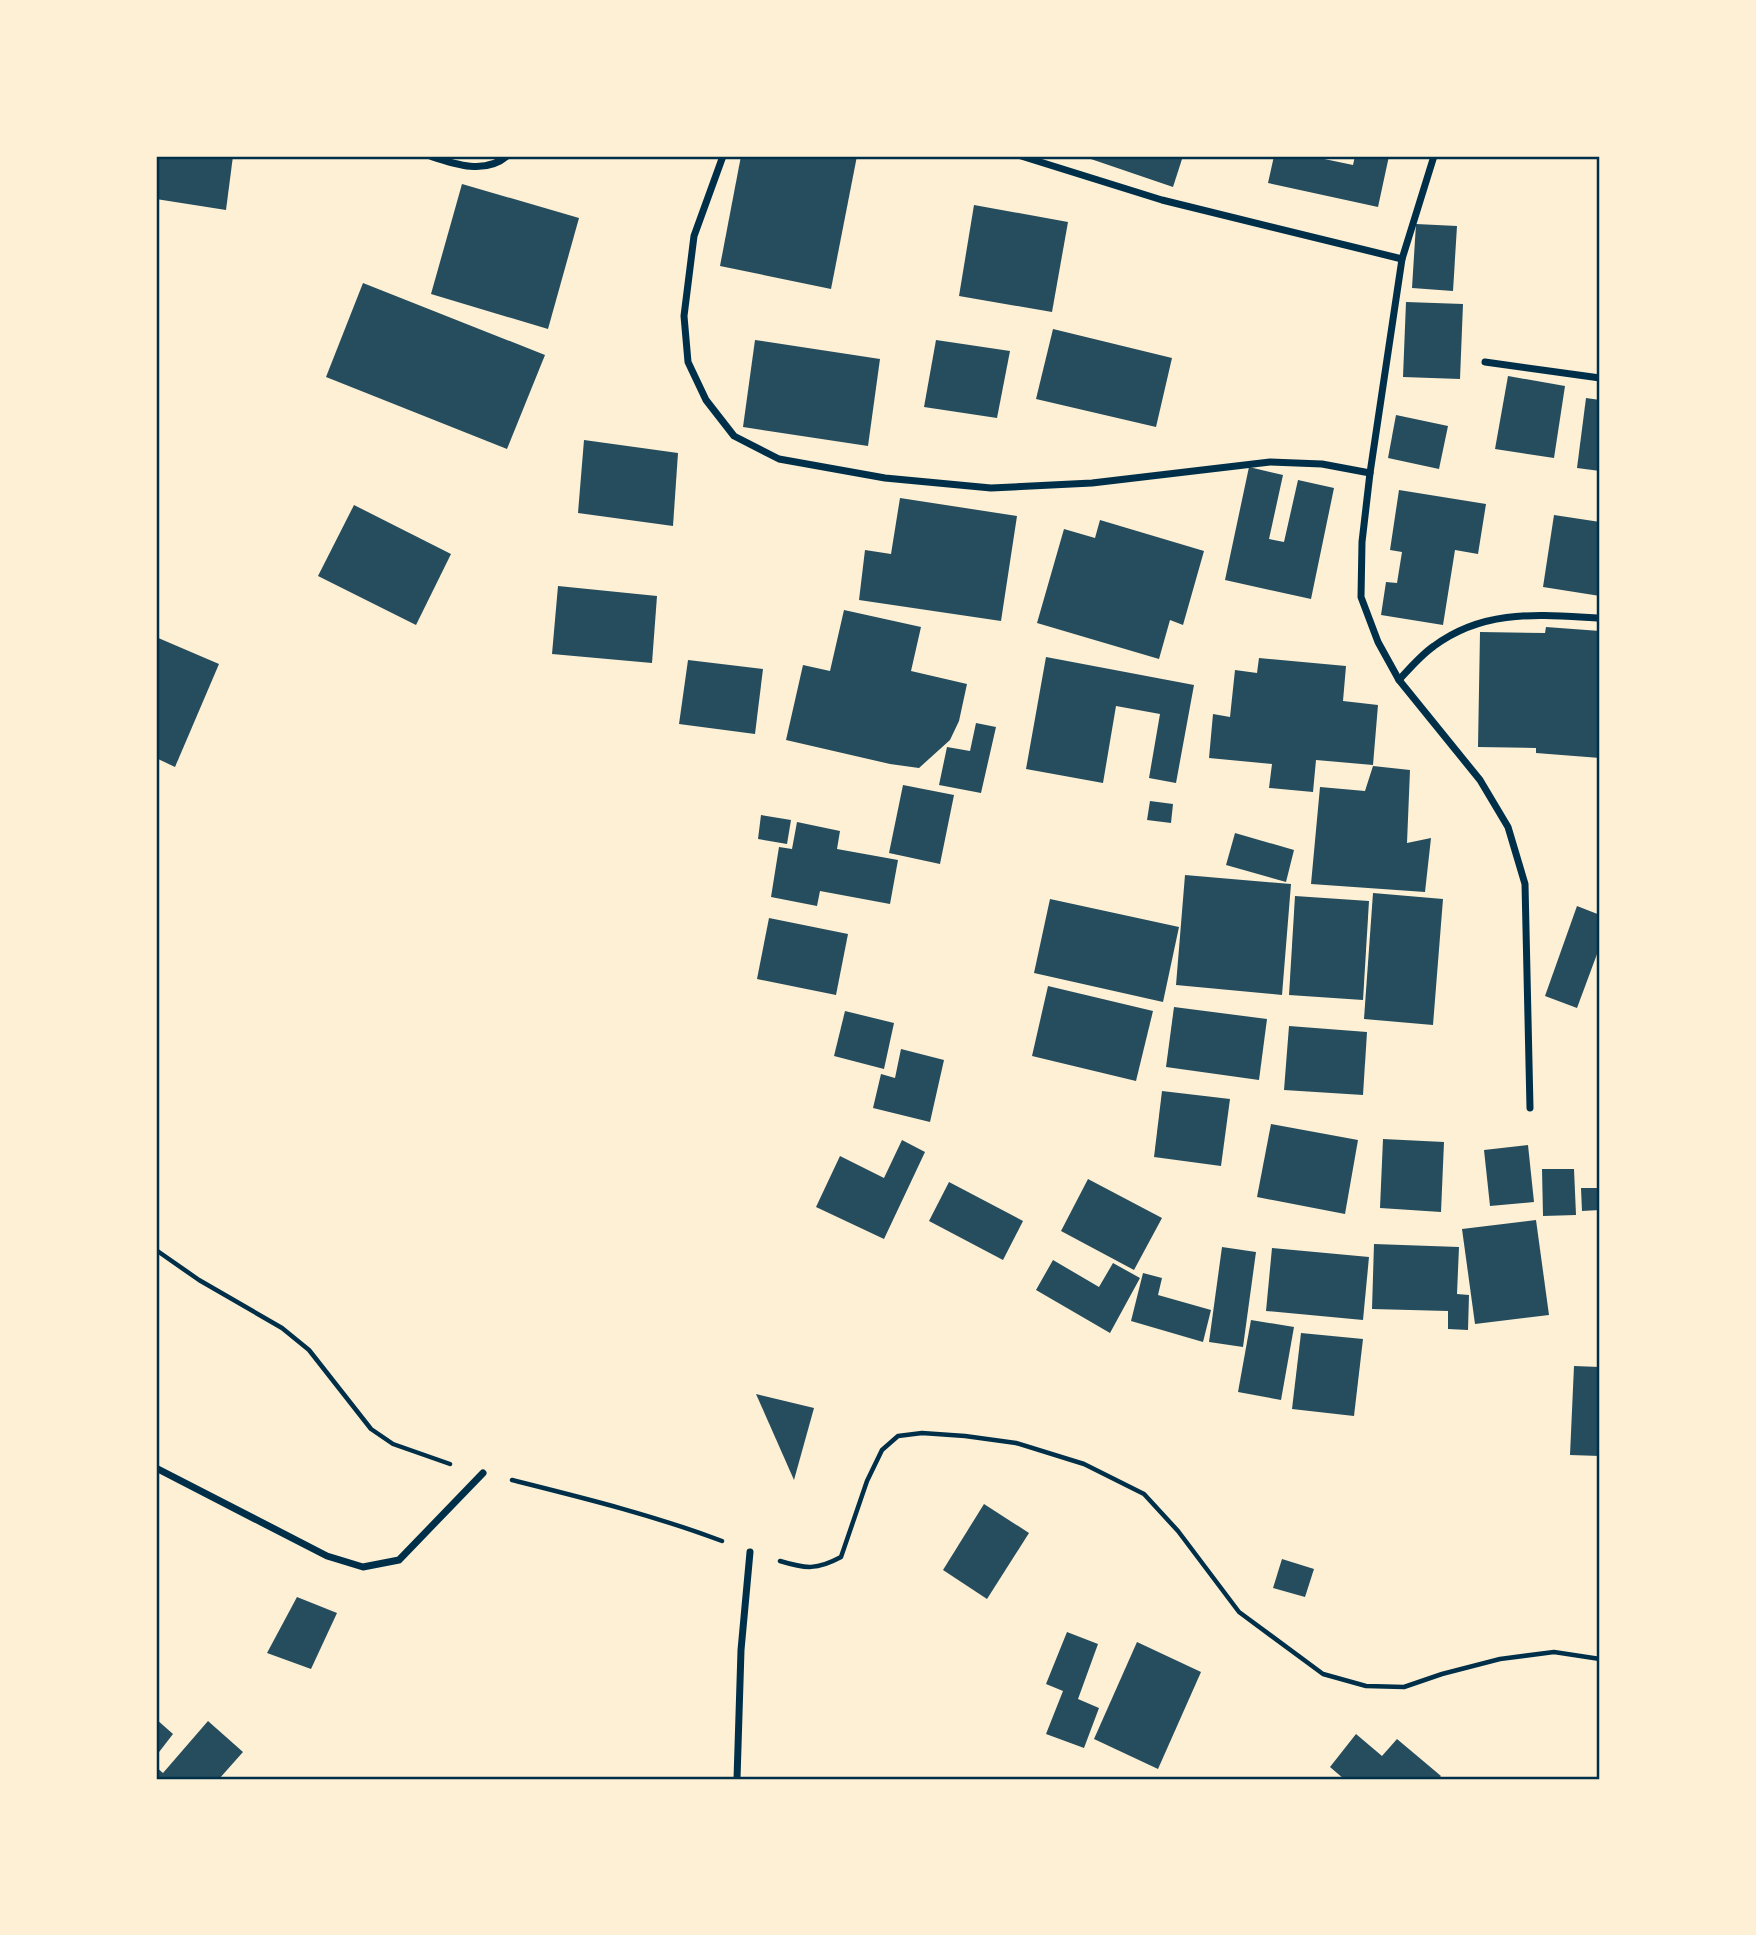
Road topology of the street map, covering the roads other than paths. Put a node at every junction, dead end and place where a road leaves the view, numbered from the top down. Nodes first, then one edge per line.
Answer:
1 (430, 156) edge
2 (507, 156) edge
3 (723, 156) edge
4 (1021, 156) edge
5 (1434, 156) edge
6 (1402, 259) junction
7 (1485, 362) dead end
8 (1600, 378) edge
9 (1370, 473) junction
10 (1600, 618) edge
11 (1399, 680) junction
12 (1530, 1108) dead end
13 (156, 1468) edge
14 (483, 1473) road end
15 (750, 1552) road end
16 (737, 1779) edge

1 - 2 street
3 - 9 street
4 - 6 street
5 - 6 street
6 - 9 street
7 - 8 street
9 - 11 street
10 - 11 street
11 - 12 street
13 - 14 street
15 - 16 street

